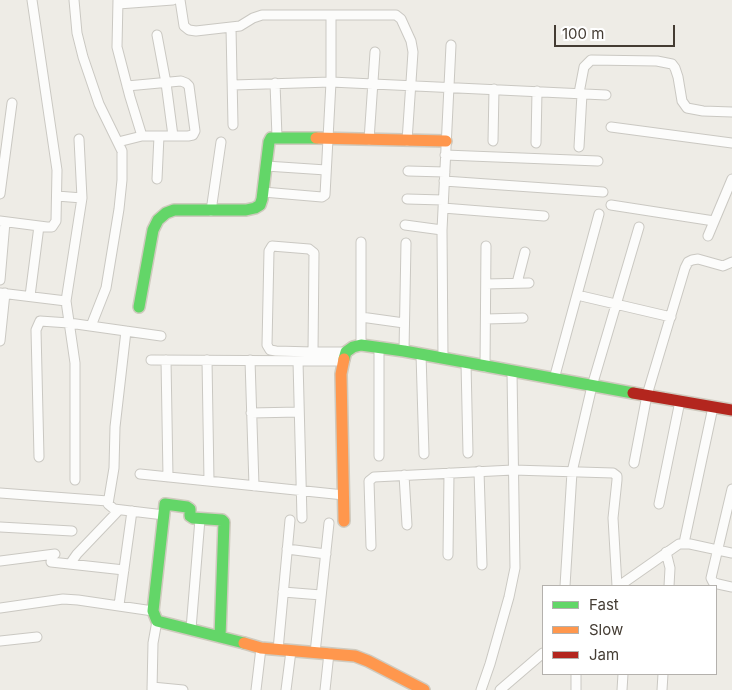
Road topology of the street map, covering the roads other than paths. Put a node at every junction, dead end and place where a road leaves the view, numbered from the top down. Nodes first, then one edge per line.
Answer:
1 (32, 0) edge
2 (74, 0) edge
3 (174, 0) edge
4 (180, 0) edge
5 (118, 2) edge
6 (331, 15) junction
7 (231, 28) junction
8 (157, 35) dead end
9 (450, 45) dead end
10 (375, 52) dead end
11 (331, 82) junction
12 (166, 83) junction
13 (275, 83) junction
14 (373, 84) junction
15 (233, 85) junction
16 (127, 86) junction
17 (410, 86) junction
18 (450, 87) junction
19 (494, 89) junction
20 (537, 91) junction
21 (581, 94) junction
22 (606, 95) dead end
23 (12, 103) dead end
24 (732, 112) edge
25 (233, 125) dead end
26 (611, 127) dead end
27 (142, 136) junction
28 (159, 136) junction
29 (173, 136) junction
30 (277, 137) junction
31 (79, 139) dead end
32 (327, 139) junction
33 (369, 140) junction
34 (407, 141) junction
35 (446, 141) junction
36 (493, 141) dead end
37 (118, 142) junction
38 (221, 142) dead end
39 (536, 143) dead end
40 (732, 143) edge
41 (579, 146) dead end
42 (445, 155) junction
43 (2, 157) edge
44 (598, 161) dead end
45 (266, 166) junction
46 (326, 170) junction
47 (408, 171) dead end
48 (444, 176) junction
49 (157, 179) dead end
50 (732, 179) edge
51 (263, 192) junction
52 (602, 192) dead end
53 (0, 194) edge
54 (57, 196) junction
55 (82, 198) junction
56 (407, 199) dead end
57 (443, 204) junction
58 (611, 205) dead end
59 (211, 210) junction
60 (599, 214) dead end
61 (544, 216) dead end
62 (714, 221) junction
63 (3, 222) edge
64 (39, 226) junction
65 (405, 226) dead end
66 (639, 227) dead end
67 (442, 230) junction
68 (708, 236) dead end
69 (361, 242) dead end
70 (406, 243) dead end
71 (486, 246) dead end
72 (525, 252) dead end
73 (732, 262) edge
74 (0, 280) edge
75 (517, 283) junction
76 (529, 283) dead end
77 (486, 284) junction
78 (2, 293) edge
79 (577, 295) junction
80 (30, 296) junction
81 (66, 301) junction
82 (615, 304) junction
83 (139, 306) dead end
84 (361, 317) junction
85 (670, 317) junction
86 (523, 318) dead end
87 (486, 319) junction
88 (69, 323) junction
89 (404, 323) junction
90 (91, 326) junction
91 (126, 332) junction
92 (161, 336) dead end
93 (0, 340) edge
94 (361, 345) junction
95 (379, 348) junction
96 (404, 351) junction
97 (313, 352) junction
98 (421, 354) junction
99 (345, 357) junction
100 (443, 358) junction
101 (151, 360) dead end
102 (166, 360) junction
103 (207, 360) junction
104 (250, 360) junction
105 (298, 361) junction
106 (466, 363) junction
107 (485, 367) junction
108 (512, 372) junction
109 (554, 379) junction
110 (592, 386) junction
111 (647, 395) junction
112 (680, 401) junction
113 (713, 407) junction
114 (732, 410) edge
115 (299, 412) junction
116 (251, 413) junction
117 (468, 453) dead end
118 (424, 454) dead end
119 (379, 456) dead end
120 (39, 457) dead end
121 (634, 463) dead end
122 (513, 470) junction
123 (480, 471) junction
124 (572, 472) junction
125 (449, 473) junction
126 (140, 474) dead end
127 (404, 475) junction
128 (168, 477) junction
129 (75, 480) dead end
130 (209, 481) junction
131 (254, 486) junction
132 (732, 489) edge
133 (301, 490) junction
134 (0, 493) edge
135 (344, 495) junction
136 (108, 501) junction
137 (659, 504) dead end
138 (119, 510) junction
139 (132, 511) junction
140 (164, 515) junction
141 (302, 518) dead end
142 (200, 519) junction
143 (290, 520) dead end
144 (344, 521) dead end
145 (329, 523) dead end
146 (406, 525) dead end
147 (0, 526) edge
148 (72, 531) dead end
149 (684, 543) junction
150 (371, 546) dead end
151 (287, 550) junction
152 (718, 551) junction
153 (666, 552) junction
154 (326, 554) junction
155 (732, 554) edge
156 (448, 555) dead end
157 (0, 561) edge
158 (70, 564) junction
159 (482, 565) dead end
160 (124, 570) junction
161 (629, 583) edge
162 (565, 585) edge
163 (618, 585) edge
164 (668, 585) edge
165 (732, 587) edge
166 (283, 592) junction
167 (322, 595) junction
168 (119, 605) junction
169 (0, 608) edge
170 (155, 616) junction
171 (191, 629) junction
172 (37, 637) dead end
173 (220, 637) junction
174 (0, 641) edge
175 (261, 648) junction
176 (278, 650) junction
177 (291, 651) junction
178 (315, 653) junction
179 (329, 654) junction
180 (542, 654) edge
181 (576, 675) edge
182 (623, 675) edge
183 (663, 675) edge
184 (152, 688) edge
185 (183, 690) edge
186 (256, 690) edge
187 (286, 690) edge
188 (325, 690) edge
189 (424, 690) edge
190 (481, 690) edge
191 (500, 690) edge
192 (576, 690) edge
193 (622, 690) edge
194 (662, 690) edge

1 - 54 street
2 - 37 street
3 - 5 street
4 - 7 street
5 - 16 street
6 - 7 street
6 - 11 street
6 - 17 street
7 - 15 street
8 - 12 street
9 - 18 street
10 - 14 street
11 - 13 street
11 - 14 street
11 - 32 street
12 - 16 street
12 - 29 street
12 - 29 street
13 - 15 street
13 - 30 street
14 - 17 street
14 - 33 street
15 - 25 street
16 - 27 street
17 - 18 street
17 - 34 street
18 - 19 street
18 - 35 street
19 - 20 street
19 - 36 street
20 - 21 street
20 - 39 street
21 - 22 street
21 - 24 street
21 - 41 street
23 - 43 street
26 - 40 street
27 - 28 street
27 - 37 street
28 - 29 street
28 - 49 street
30 - 32 street
30 - 45 street
31 - 55 street
32 - 33 street
32 - 46 street
33 - 34 street
34 - 35 street
35 - 42 street
37 - 90 street
38 - 59 street
42 - 44 street
42 - 48 street
43 - 53 street
45 - 46 street
45 - 51 street
46 - 51 street
47 - 48 street
48 - 52 street
48 - 57 street
50 - 62 street
51 - 59 street
54 - 55 street
54 - 64 street
55 - 81 street
56 - 57 street
57 - 61 street
57 - 67 street
58 - 62 street
59 - 83 street
60 - 79 street
62 - 68 street
63 - 64 street
63 - 74 street
64 - 80 street
65 - 67 street
66 - 82 street
67 - 100 street
69 - 84 street
70 - 89 street
71 - 77 street
72 - 75 street
73 - 85 street
75 - 76 street
75 - 77 street
77 - 87 street
78 - 80 street
78 - 93 street
79 - 82 street
79 - 109 street
80 - 81 street
81 - 88 street
82 - 85 street
82 - 110 street
84 - 89 street
84 - 94 street
85 - 111 street
86 - 87 street
87 - 107 street
88 - 90 street
88 - 120 street
88 - 129 street
89 - 96 street
90 - 91 street
91 - 92 street
91 - 136 street
94 - 95 street
94 - 99 street
95 - 96 street
95 - 119 street
96 - 98 street
97 - 97 street
97 - 99 street
98 - 100 street
98 - 118 street
99 - 105 street
99 - 135 street
100 - 106 street
101 - 102 street
102 - 103 street
102 - 128 street
103 - 104 street
103 - 130 street
104 - 105 street
104 - 116 street
105 - 115 street
106 - 107 street
106 - 117 street
107 - 108 street
108 - 109 street
108 - 122 street
109 - 110 street
110 - 111 street
110 - 124 street
111 - 112 street
111 - 121 street
112 - 113 street
112 - 137 street
113 - 114 street
113 - 149 street
115 - 116 street
115 - 133 street
116 - 131 street
122 - 123 street
122 - 124 street
122 - 190 street
123 - 125 street
123 - 159 street
124 - 162 street
124 - 163 street
125 - 127 street
125 - 156 street
126 - 128 street
127 - 146 street
127 - 150 street
128 - 130 street
130 - 131 street
131 - 133 street
132 - 152 street
133 - 135 street
133 - 141 street
134 - 136 street
135 - 144 street
136 - 138 street
138 - 139 street
138 - 158 street
139 - 140 street
139 - 160 street
140 - 142 street
140 - 170 street
142 - 171 street
142 - 173 street
143 - 151 street
145 - 154 street
147 - 148 street
149 - 152 street
149 - 153 street
151 - 154 street
151 - 166 street
152 - 155 street
152 - 165 street
153 - 161 street
153 - 164 street
154 - 167 street
157 - 158 street
158 - 160 street
160 - 168 street
166 - 167 street
166 - 176 street
167 - 178 street
168 - 169 street
168 - 170 street
170 - 171 street
170 - 184 street
171 - 173 street
172 - 174 street
173 - 175 street
175 - 176 street
175 - 186 street
176 - 177 street
177 - 178 street
177 - 187 street
178 - 179 street
179 - 188 street
179 - 189 street
180 - 191 street
181 - 192 street
182 - 193 street
183 - 194 street
184 - 185 street

